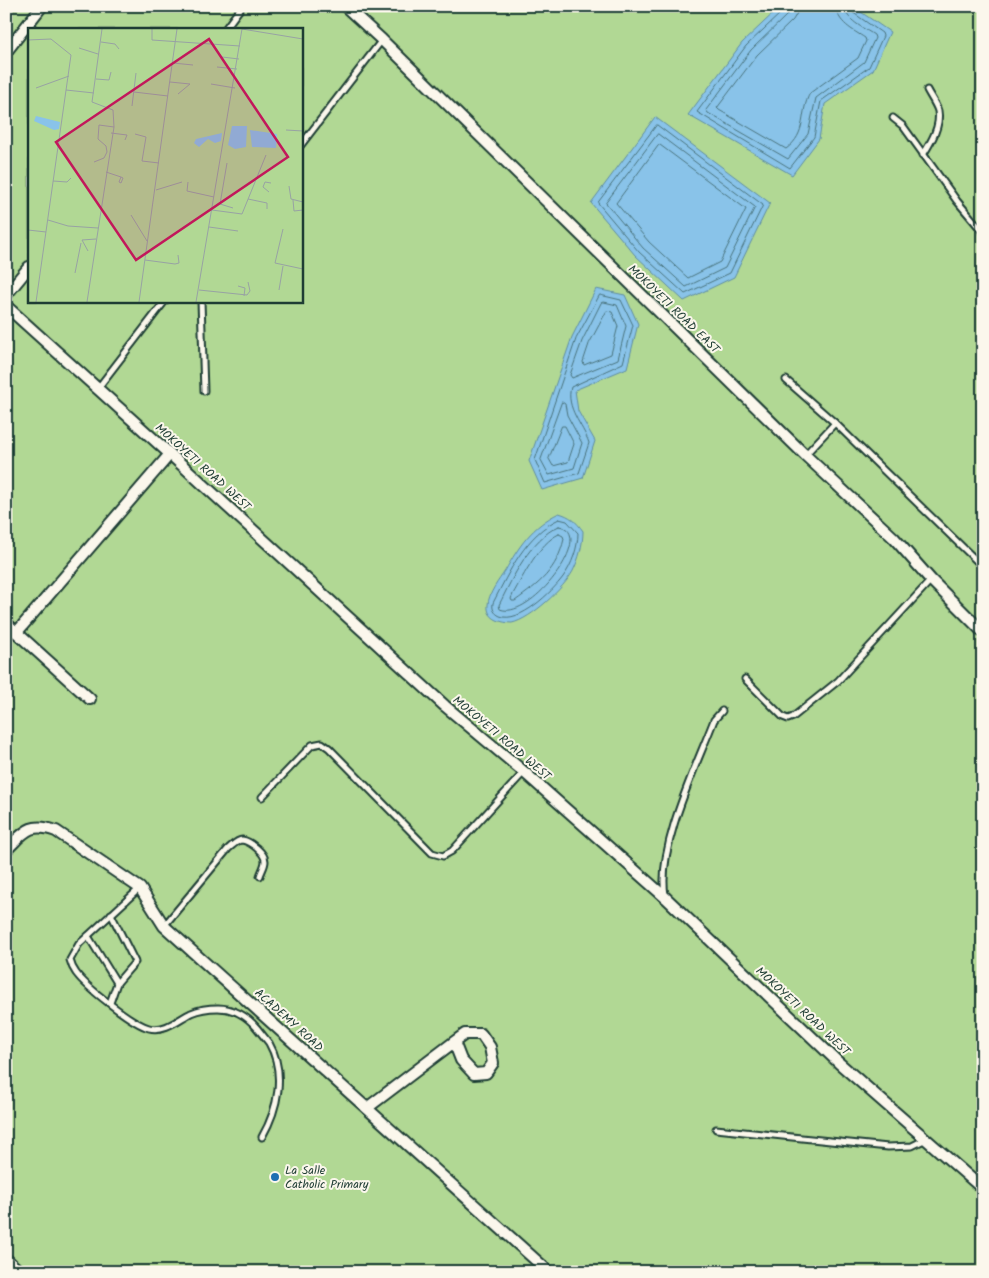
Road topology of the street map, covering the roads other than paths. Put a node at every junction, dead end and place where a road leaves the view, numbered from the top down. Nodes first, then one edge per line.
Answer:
1 (42, 6) edge
2 (242, 6) edge
3 (345, 6) edge
4 (225, 28) edge
5 (382, 40) junction
6 (6, 52) edge
7 (927, 90) dead end
8 (893, 118) dead end
9 (302, 144) edge
10 (923, 154) junction
11 (983, 232) edge
12 (28, 268) edge
13 (6, 295) edge
14 (165, 302) edge
15 (201, 302) edge
16 (6, 306) edge
17 (786, 380) dead end
18 (98, 388) junction
19 (204, 391) dead end
20 (835, 423) junction
21 (170, 454) junction
22 (805, 454) junction
23 (983, 567) edge
24 (931, 580) junction
25 (6, 623) edge
26 (17, 632) junction
27 (983, 632) edge
28 (745, 679) dead end
29 (90, 699) dead end
30 (722, 711) dead end
31 (524, 772) junction
32 (262, 797) dead end
33 (6, 850) edge
34 (260, 876) dead end
35 (140, 888) junction
36 (666, 898) junction
37 (111, 914) junction
38 (164, 926) junction
39 (88, 936) junction
40 (117, 983) junction
41 (110, 1003) junction
42 (454, 1042) dead end
43 (367, 1108) junction
44 (716, 1129) dead end
45 (262, 1137) dead end
46 (926, 1139) junction
47 (983, 1189) edge
48 (6, 1259) edge
49 (20, 1272) edge
50 (549, 1272) edge

1 - 6 street
2 - 4 lane
3 - 5 street, MOKOYETI ROAD EAST
5 - 9 lane
5 - 22 street, MOKOYETI ROAD EAST
7 - 10 lane
8 - 10 lane
10 - 11 lane
12 - 13 street
14 - 18 lane
15 - 19 lane
16 - 18 street, MOKOYETI ROAD WEST
17 - 20 lane
18 - 21 street, MOKOYETI ROAD WEST
20 - 22 lane
20 - 23 lane
21 - 26 street
21 - 31 street, MOKOYETI ROAD WEST
22 - 24 street, MOKOYETI ROAD EAST
24 - 27 street, MOKOYETI ROAD EAST
24 - 28 lane
25 - 26 street
26 - 29 street
30 - 36 lane
31 - 32 lane
31 - 36 street, MOKOYETI ROAD WEST
33 - 35 street, ACADEMY ROAD
34 - 38 lane
35 - 37 lane
35 - 38 street, ACADEMY ROAD
36 - 46 street, MOKOYETI ROAD WEST
37 - 39 lane
37 - 40 lane
38 - 43 street, ACADEMY ROAD
39 - 40 lane
39 - 41 lane
40 - 41 lane
41 - 45 lane
42 - 43 street
43 - 50 street, ACADEMY ROAD
44 - 46 lane
46 - 47 street, MOKOYETI ROAD WEST
48 - 49 street

